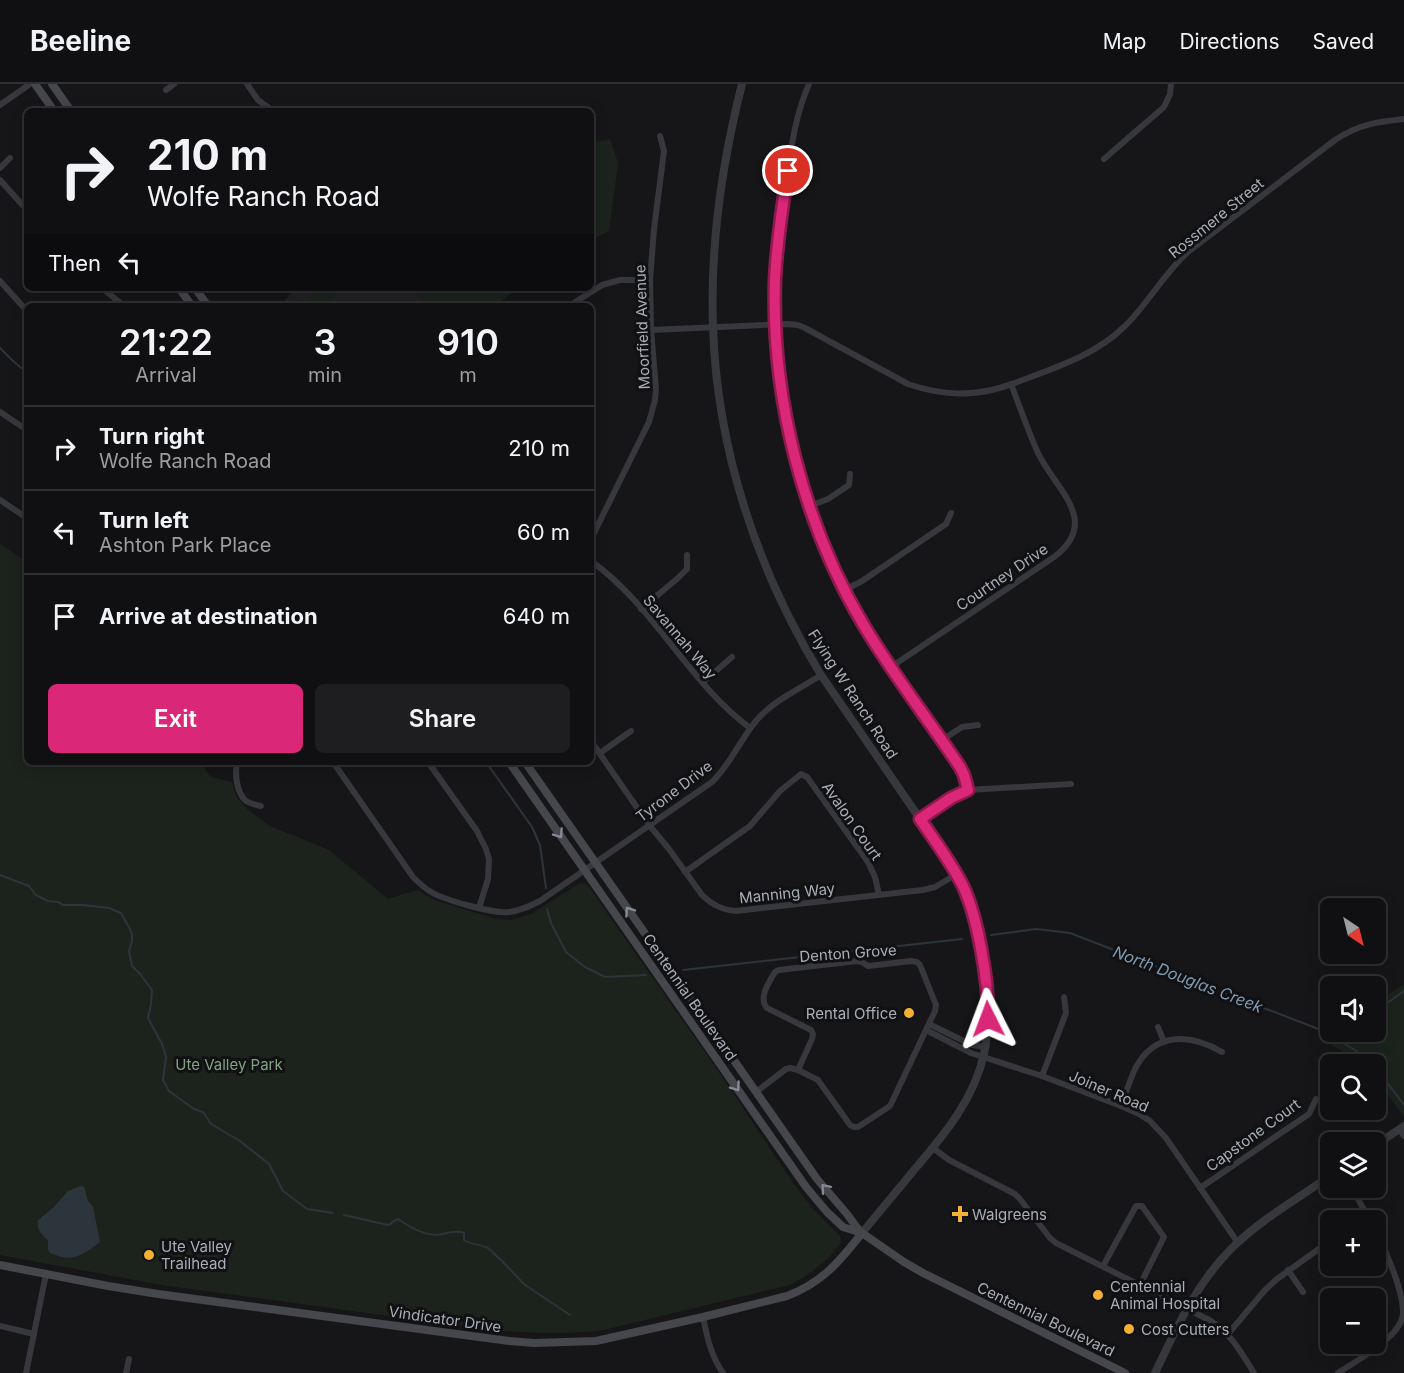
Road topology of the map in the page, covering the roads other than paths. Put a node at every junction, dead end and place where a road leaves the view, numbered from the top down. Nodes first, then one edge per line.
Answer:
1 (30, 84) edge
2 (35, 84) edge
3 (52, 84) edge
4 (174, 84) edge
5 (247, 84) edge
6 (742, 84) edge
7 (809, 84) edge
8 (1170, 84) edge
9 (165, 90) dead end
10 (0, 105) edge
11 (52, 108) edge
12 (69, 108) edge
13 (268, 108) edge
14 (1404, 119) edge
15 (660, 136) dead end
16 (10, 158) dead end
17 (1104, 159) dead end
18 (0, 168) edge
19 (0, 180) edge
20 (24, 207) edge
21 (650, 280) junction
22 (0, 281) edge
23 (594, 290) edge
24 (106, 291) edge
25 (593, 291) edge
26 (120, 303) edge
27 (574, 303) edge
28 (24, 308) edge
29 (776, 325) junction
30 (713, 327) junction
31 (651, 330) junction
32 (1011, 384) junction
33 (0, 412) edge
34 (24, 428) edge
35 (850, 474) dead end
36 (0, 500) edge
37 (810, 506) junction
38 (951, 513) dead end
39 (24, 516) edge
40 (594, 533) edge
41 (687, 555) dead end
42 (594, 564) edge
43 (845, 590) junction
44 (641, 609) junction
45 (732, 657) dead end
46 (891, 667) junction
47 (821, 675) junction
48 (703, 682) junction
49 (978, 725) dead end
50 (750, 728) junction
51 (631, 731) dead end
52 (942, 740) junction
53 (594, 745) edge
54 (600, 753) junction
55 (237, 765) edge
56 (335, 765) edge
57 (430, 765) edge
58 (511, 765) edge
59 (527, 765) edge
60 (1071, 784) dead end
61 (968, 790) junction
62 (261, 806) dead end
63 (920, 819) junction
64 (649, 825) junction
65 (596, 863) junction
66 (585, 871) junction
67 (685, 872) junction
68 (957, 874) junction
69 (879, 895) junction
70 (479, 908) junction
71 (1064, 997) dead end
72 (927, 1027) junction
73 (1158, 1027) dead end
74 (1164, 1042) junction
75 (986, 1047) junction
76 (1222, 1052) dead end
77 (984, 1057) junction
78 (798, 1070) junction
79 (1042, 1076) junction
80 (756, 1092) junction
81 (1316, 1099) dead end
82 (1121, 1106) junction
83 (1401, 1127) edge
84 (1404, 1136) edge
85 (1386, 1138) edge
86 (933, 1148) junction
87 (1320, 1183) edge
88 (1200, 1188) junction
89 (862, 1233) junction
90 (1238, 1243) junction
91 (1320, 1248) edge
92 (1386, 1252) edge
93 (0, 1265) edge
94 (1103, 1266) junction
95 (1288, 1270) junction
96 (46, 1274) junction
97 (1140, 1285) junction
98 (1303, 1292) dead end
99 (1186, 1308) junction
100 (1404, 1316) edge
101 (703, 1317) junction
102 (0, 1326) edge
103 (34, 1334) junction
104 (1228, 1334) junction
105 (129, 1359) dead end
106 (26, 1373) edge
107 (126, 1373) edge
108 (723, 1373) edge
109 (1125, 1373) edge
110 (1155, 1373) edge
111 (1254, 1373) edge
112 (1338, 1373) edge

1 - 10 street
2 - 11 main road
3 - 12 main road
4 - 9 street
5 - 13 street
6 - 30 street, Flying W Ranch Road
7 - 29 street
8 - 17 street
14 - 32 street, Rossmere Street
15 - 21 street, Moorfield Avenue
16 - 18 street
19 - 20 street
21 - 23 street
21 - 31 street, Moorfield Avenue
22 - 28 street
24 - 26 street
25 - 27 street
29 - 30 street, Rossmere Street
29 - 32 street, Rossmere Street
29 - 37 street
30 - 31 street, Rossmere Street
30 - 47 street, Flying W Ranch Road
31 - 40 street, Moorfield Avenue
32 - 46 street, Courtney Drive
33 - 34 street
35 - 37 street
36 - 39 street
37 - 43 street
38 - 43 street
41 - 44 street
42 - 44 street, Savannah Way
43 - 46 street
44 - 48 street, Savannah Way
45 - 48 street
46 - 52 street
47 - 50 street, Tyrone Drive
47 - 63 street, Flying W Ranch Road
48 - 50 street, Savannah Way
49 - 52 street
50 - 64 street, Tyrone Drive
51 - 54 street
52 - 61 street
53 - 54 street, Manning Way
54 - 64 street, Manning Way
55 - 62 street
56 - 70 street, Tyrone Drive
57 - 70 street
58 -> 66 main road, Centennial Boulevard
59 - 65 main road, Centennial Boulevard
60 - 61 street
61 - 63 street
63 - 68 street, Flying W Ranch Road
64 - 65 street, Tyrone Drive
64 - 67 street, Manning Way
65 - 66 street, Tyrone Drive
80 -> 65 main road, Centennial Boulevard
66 - 70 street, Tyrone Drive
66 -> 89 main road, Centennial Boulevard
67 - 69 street, Manning Way
67 - 69 street, Avalon Court
68 - 69 street, Manning Way
68 - 75 street, Flying W Ranch Road
71 - 79 street
72 - 75 street
72 - 77 street
72 - 78 street
72 - 78 street, Denton Grove
73 - 74 street
74 - 76 street
74 - 82 street
75 - 77 street, Flying W Ranch Road
77 - 79 street, Joiner Road
77 - 86 street, Flying W Ranch Road
78 - 80 street
79 - 82 street, Joiner Road
89 -> 80 main road, Centennial Boulevard
81 - 88 street, Capstone Court
82 - 88 street, Joiner Road
83 - 84 street
83 - 85 street
86 - 89 street, Flying W Ranch Road
86 - 94 street
87 - 90 street
88 - 90 street, Joiner Road
89 - 101 main road, Vindicator Drive
89 - 109 main road, Centennial Boulevard
90 - 99 street
91 - 95 street
92 - 100 street
93 - 96 main road, Vindicator Drive
94 - 97 street
94 - 97 street
95 - 98 street
95 - 104 street
96 - 101 main road, Vindicator Drive
96 - 103 street
97 - 99 street
99 - 104 street
99 - 110 street
100 - 112 street
101 - 108 street
102 - 103 street
103 - 106 street
104 - 111 street
105 - 107 street

